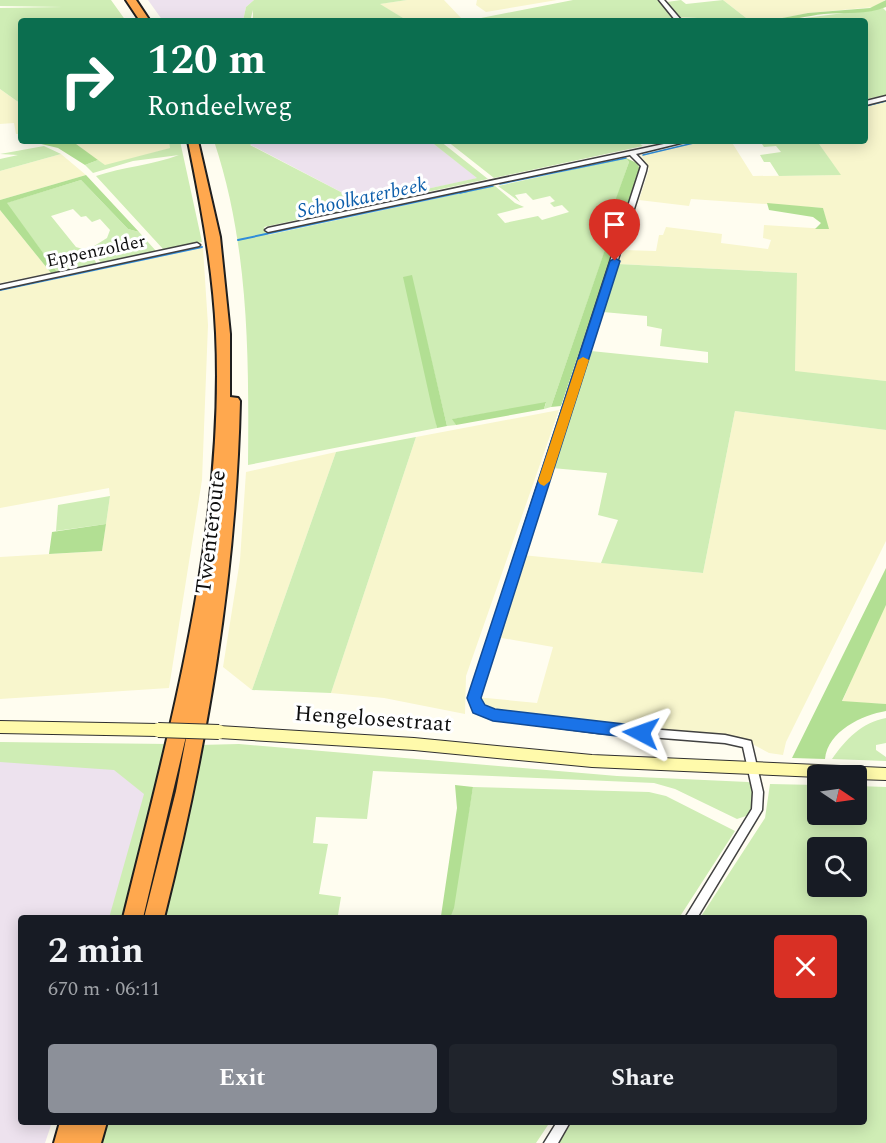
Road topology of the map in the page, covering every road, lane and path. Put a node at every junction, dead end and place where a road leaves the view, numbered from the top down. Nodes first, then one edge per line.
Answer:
1 (123, 0) edge
2 (131, 0) edge
3 (661, 0) edge
4 (135, 18) edge
5 (143, 18) edge
6 (676, 18) edge
7 (886, 98) edge
8 (868, 102) edge
9 (194, 144) edge
10 (202, 144) edge
11 (661, 144) edge
12 (632, 153) junction
13 (268, 230) dead end
14 (197, 245) dead end
15 (0, 286) edge
16 (0, 727) edge
17 (754, 770) junction
18 (886, 774) edge
19 (134, 915) edge
20 (155, 915) edge
21 (693, 915) edge
22 (71, 1125) edge
23 (94, 1125) edge
24 (562, 1125) edge
25 (66, 1143) edge
26 (89, 1143) edge
27 (551, 1143) edge

1 - 4 highway
2 - 5 highway
3 - 6 street
7 - 8 street
9 - 19 highway, Twenteroute
10 - 20 highway, Twenteroute
11 - 12 street
12 - 13 street
12 - 17 street
14 - 15 street, Eppenzolder
16 - 17 main road, Hengelosestraat, bridge
17 - 18 main road, Hengelosestraat
17 - 21 street
22 - 25 highway
23 - 26 highway
24 - 27 street

